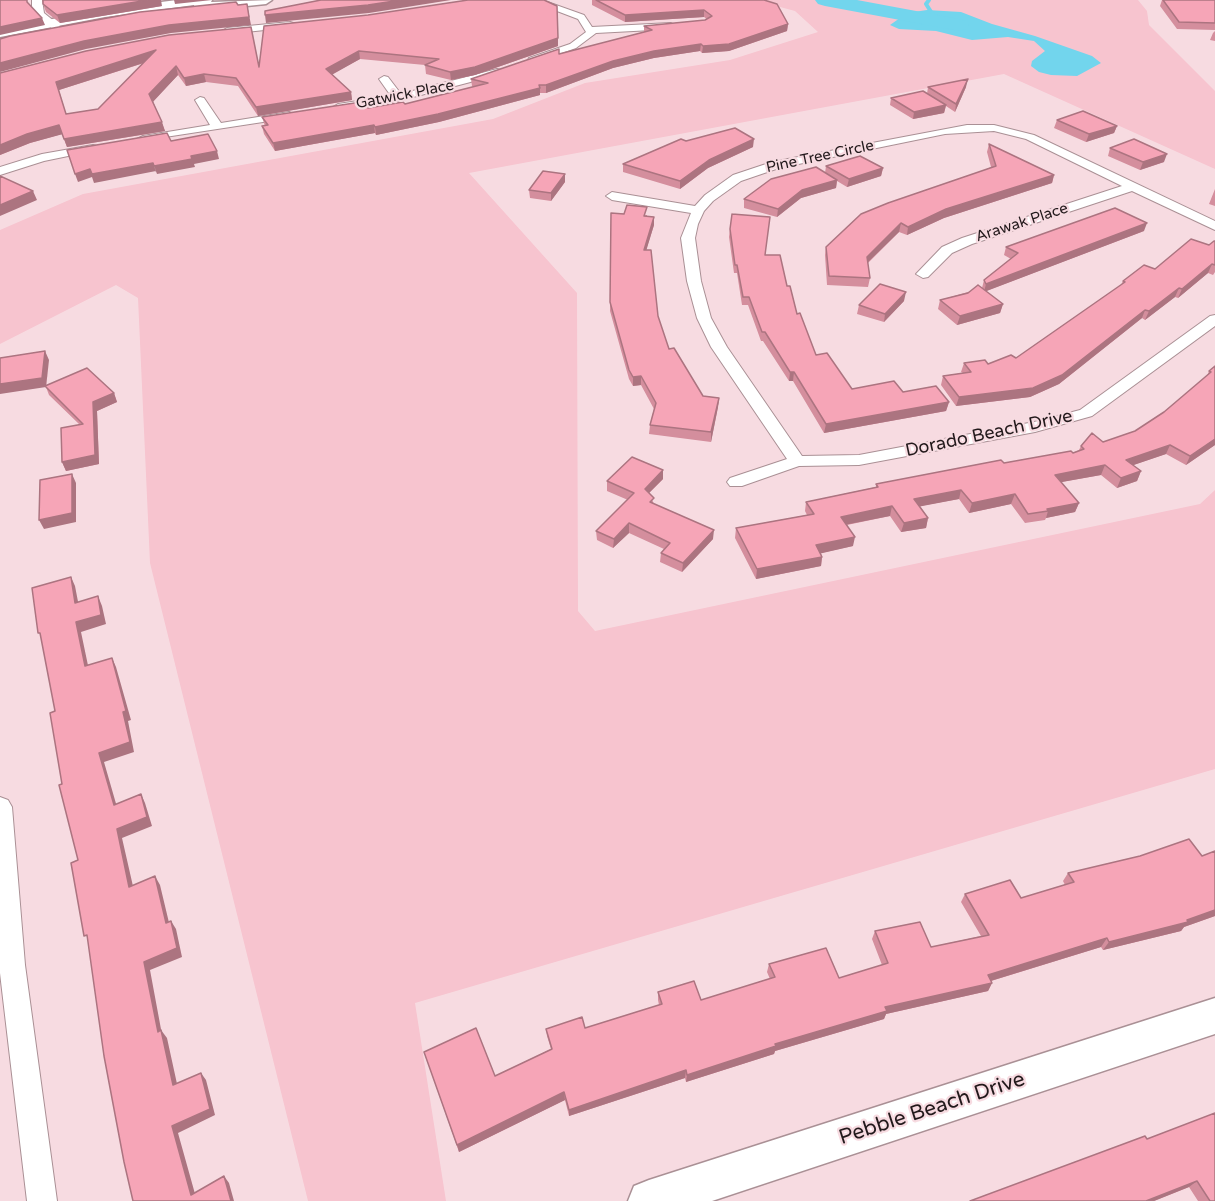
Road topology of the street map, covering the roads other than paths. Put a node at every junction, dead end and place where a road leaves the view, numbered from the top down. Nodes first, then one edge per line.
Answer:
1 (37, 0) edge
2 (206, 0) edge
3 (267, 0) edge
4 (533, 0) edge
5 (247, 1) edge
6 (168, 2) edge
7 (301, 24) edge
8 (55, 25) junction
9 (681, 25) edge
10 (589, 30) junction
11 (0, 33) edge
12 (218, 33) edge
13 (0, 40) edge
14 (384, 79) dead end
15 (398, 98) junction
16 (200, 100) dead end
17 (330, 108) edge
18 (297, 114) edge
19 (217, 126) junction
20 (130, 142) edge
21 (109, 146) edge
22 (0, 171) edge
23 (1131, 187) junction
24 (612, 196) dead end
25 (698, 210) junction
26 (1215, 226) edge
27 (923, 274) dead end
28 (1215, 319) edge
29 (797, 461) junction
30 (736, 482) dead end
31 (0, 807) edge
32 (6, 969) edge
33 (1215, 1016) edge
34 (42, 1201) edge
35 (649, 1201) edge

1 - 8 street
2 - 6 street
3 - 5 street
4 - 10 street
5 - 8 street
6 - 8 street
7 - 12 street
8 - 11 street
8 - 13 street
9 - 10 street
10 - 15 street, Gatwick Place
14 - 15 street
15 - 17 street, Gatwick Place
16 - 19 street
18 - 19 street
19 - 20 street
21 - 22 street
23 - 25 street, Pine Tree Circle
23 - 26 street, Pine Tree Circle
23 - 27 street, Arawak Place
24 - 25 street
25 - 29 street, Pine Tree Circle
28 - 29 street, Dorado Beach Drive
29 - 30 street, Dorado Beach Drive
31 - 32 street
32 - 34 street
33 - 35 street, Pebble Beach Drive

